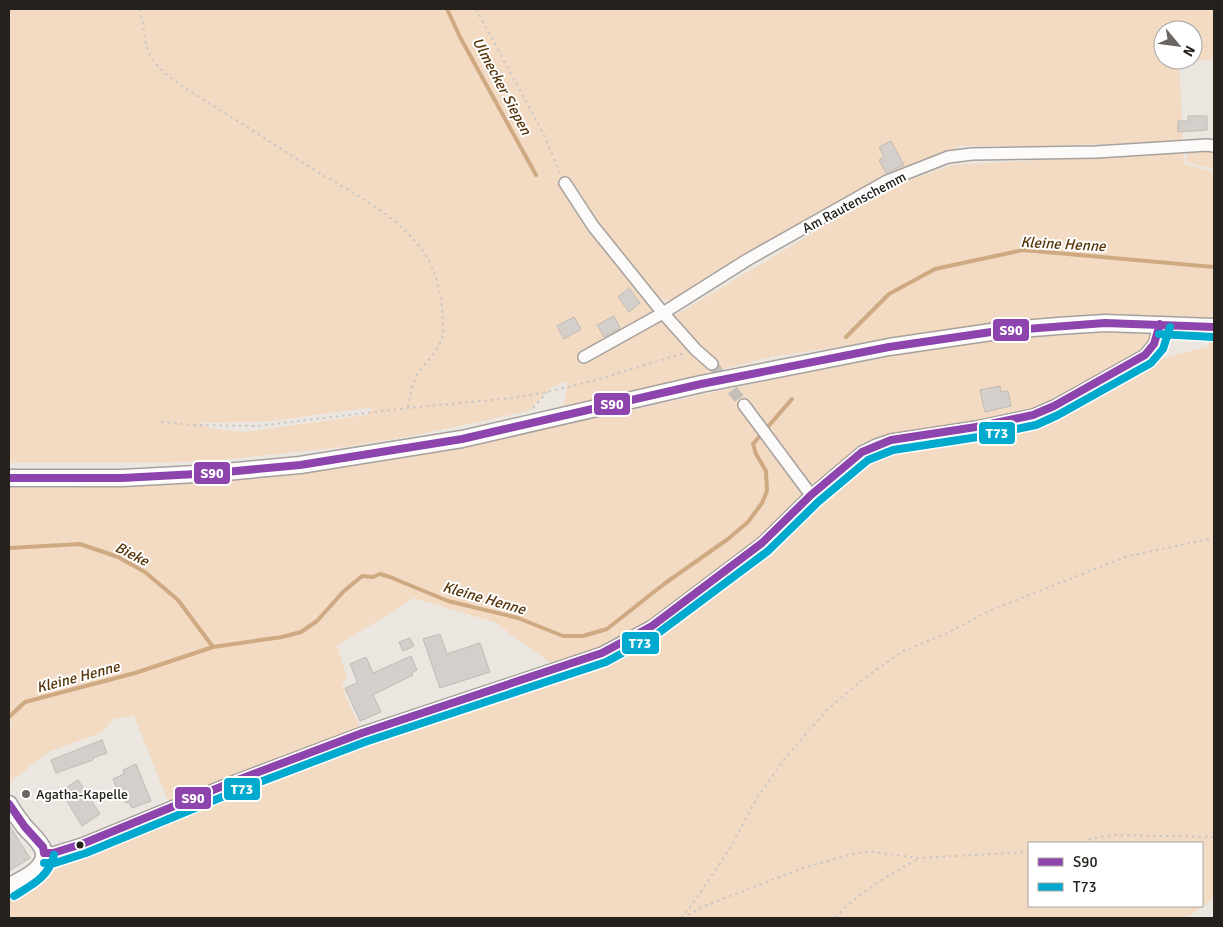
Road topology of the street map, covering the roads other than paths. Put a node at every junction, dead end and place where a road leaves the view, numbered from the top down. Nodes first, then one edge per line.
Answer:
1 (1214, 146) edge
2 (565, 183) road end
3 (663, 313) junction
4 (1160, 324) junction
5 (1214, 327) edge
6 (584, 356) dead end
7 (712, 364) tunnel mouth
8 (744, 405) tunnel mouth
9 (9, 478) edge
10 (811, 496) junction
11 (9, 804) edge
12 (44, 853) junction
13 (9, 886) edge

1 - 3 street, Am Rautenschemm
2 - 3 street
3 - 6 street
3 - 7 street
4 - 5 main road
4 - 9 main road
4 - 10 street
8 - 10 street
10 - 12 street
11 - 12 main road
12 - 13 main road

